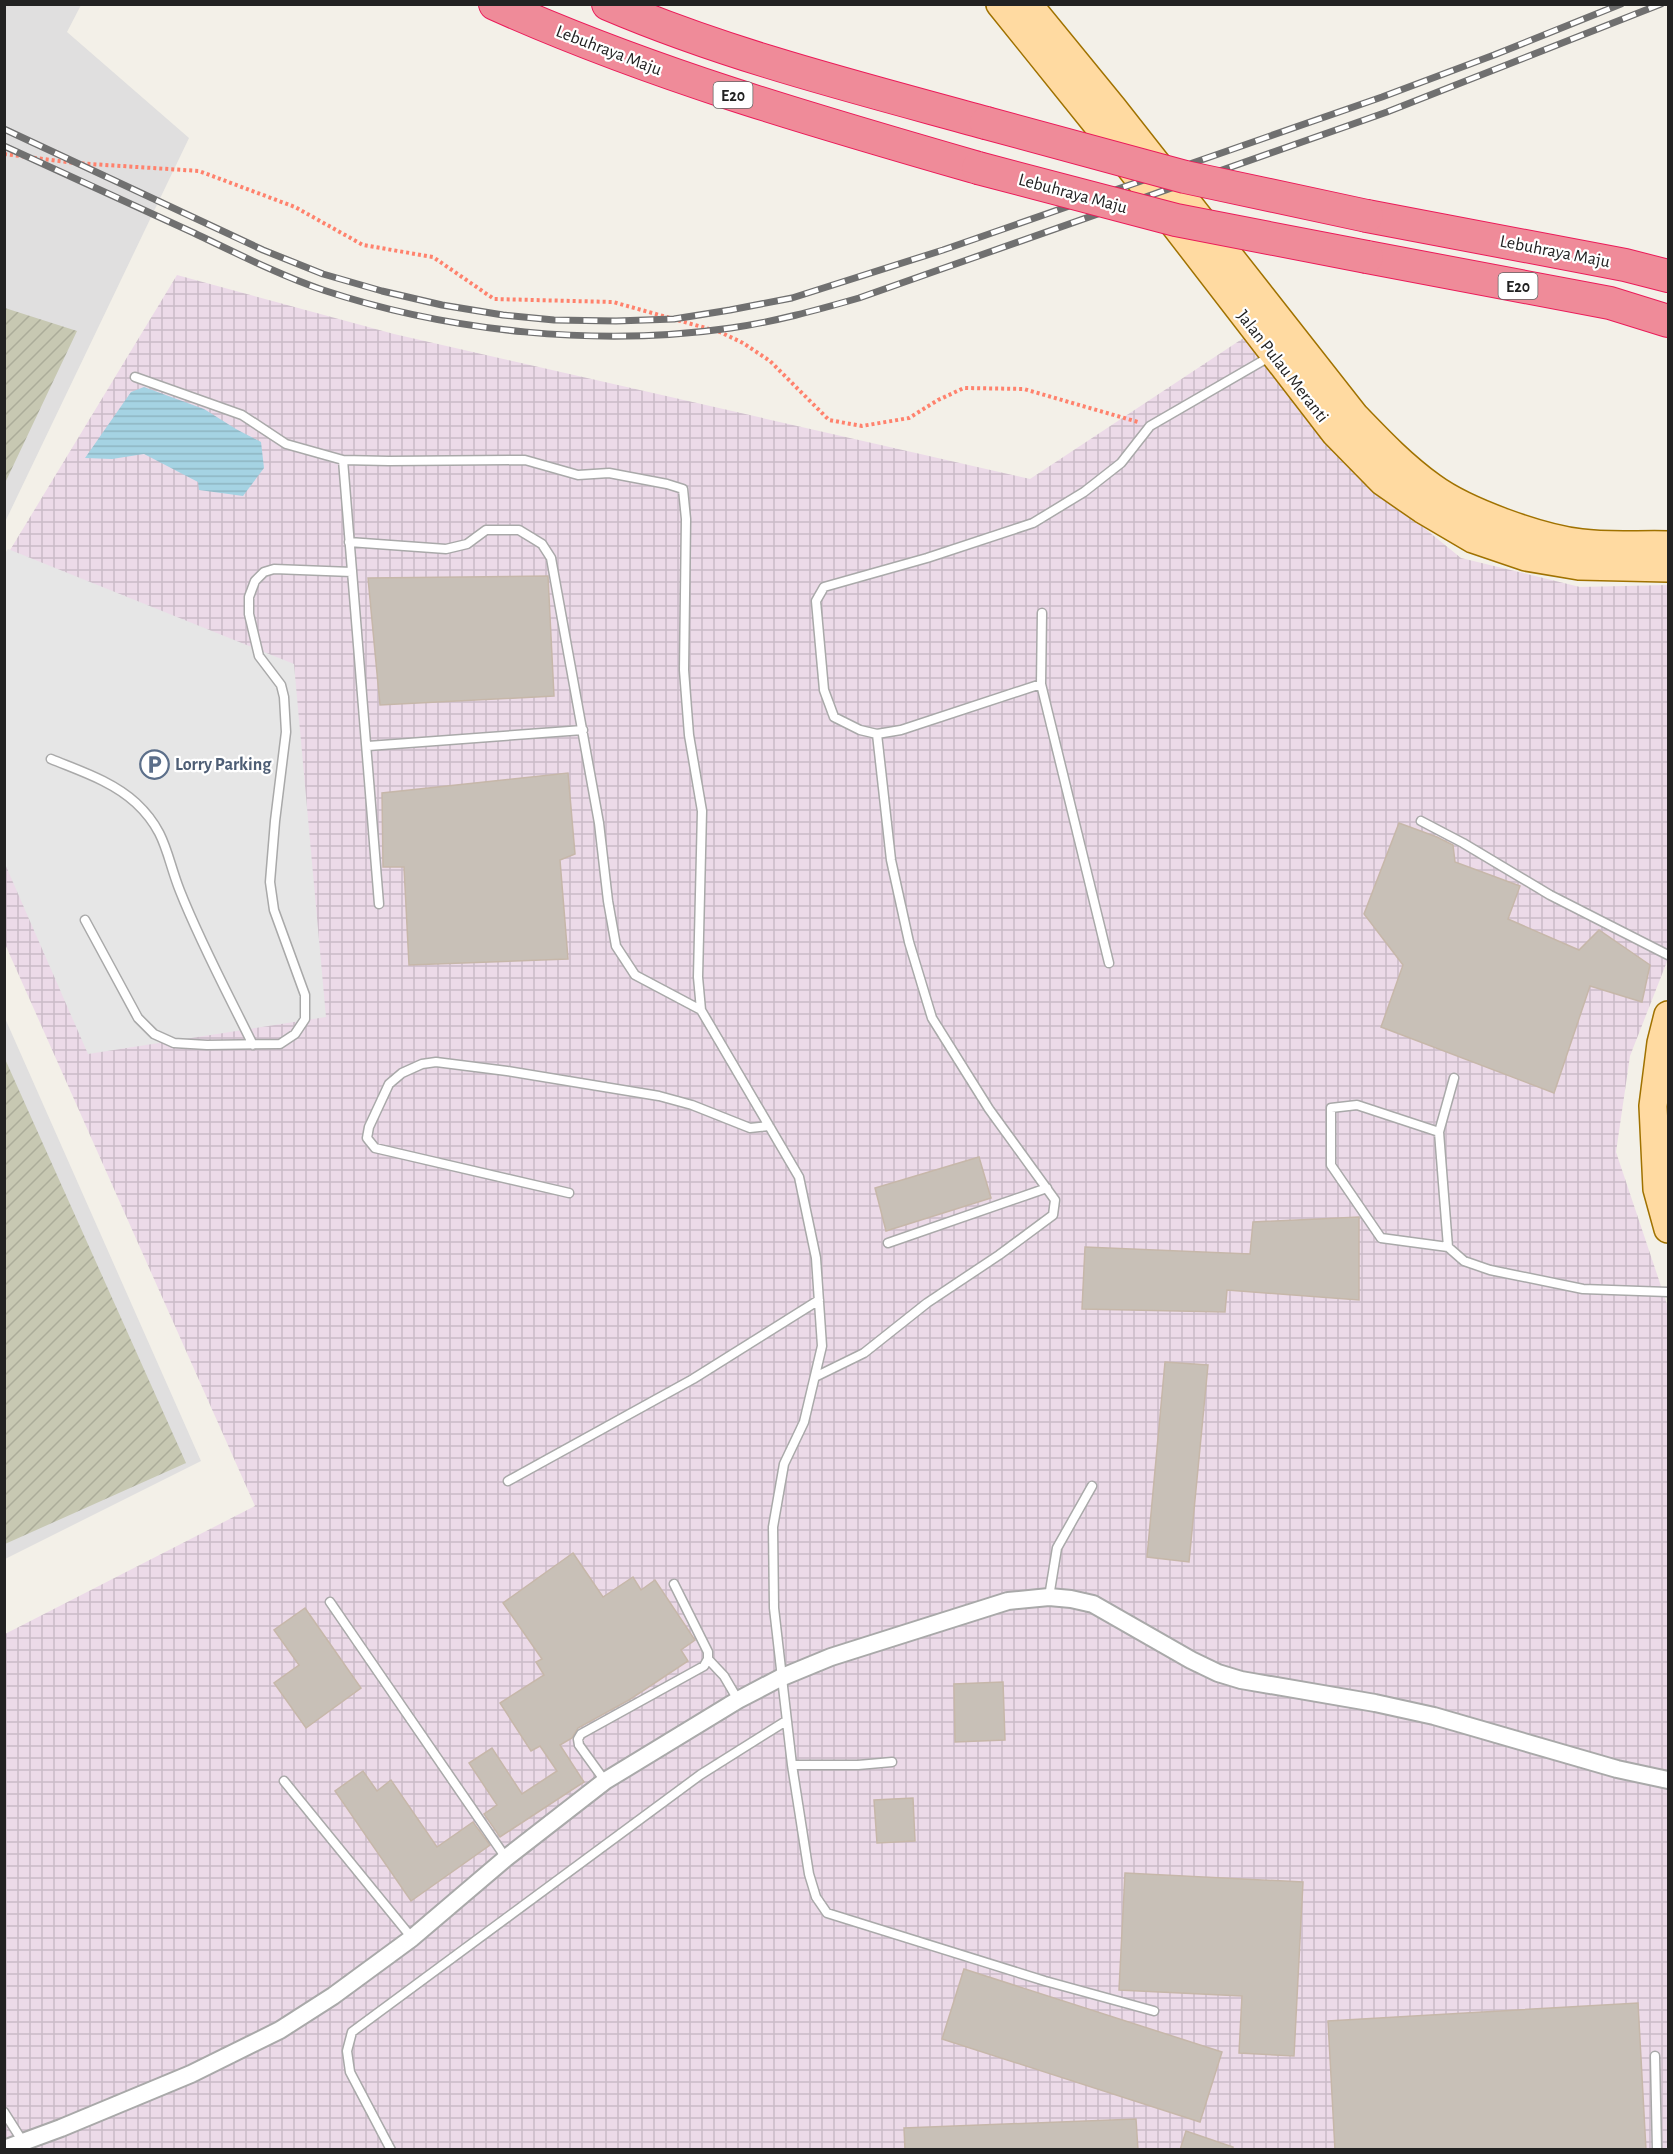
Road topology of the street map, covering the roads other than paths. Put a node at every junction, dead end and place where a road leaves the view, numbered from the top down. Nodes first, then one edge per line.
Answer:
1 (495, 4) edge
2 (608, 4) edge
3 (1000, 4) edge
4 (1028, 4) edge
5 (1668, 276) edge
6 (1668, 321) edge
7 (1274, 354) junction
8 (135, 377) dead end
9 (343, 459) junction
10 (349, 542) junction
11 (1668, 545) edge
12 (1668, 568) edge
13 (352, 572) junction
14 (1042, 613) dead end
15 (1041, 684) junction
16 (583, 730) junction
17 (877, 734) junction
18 (368, 746) junction
19 (51, 759) dead end
20 (1421, 821) dead end
21 (379, 904) dead end
22 (85, 920) dead end
23 (1668, 956) edge
24 (1109, 963) dead end
25 (700, 1010) junction
26 (1668, 1015) edge
27 (253, 1045) junction
28 (1454, 1078) dead end
29 (769, 1126) junction
30 (1439, 1131) junction
31 (1047, 1188) junction
32 (568, 1192) dead end
33 (1668, 1229) edge
34 (888, 1243) dead end
35 (1448, 1246) junction
36 (1668, 1292) edge
37 (819, 1299) junction
38 (814, 1377) junction
39 (508, 1481) dead end
40 (1092, 1486) dead end
41 (674, 1584) dead end
42 (1049, 1597) junction
43 (330, 1602) dead end
44 (708, 1659) junction
45 (780, 1678) junction
46 (738, 1700) junction
47 (786, 1721) junction
48 (892, 1762) dead end
49 (792, 1765) junction
50 (1668, 1780) edge
51 (284, 1781) dead end
52 (605, 1781) junction
53 (506, 1858) junction
54 (412, 1938) junction
55 (1154, 2011) dead end
56 (1655, 2056) dead end
57 (4, 2112) edge
58 (23, 2143) junction
59 (4, 2150) edge
60 (391, 2150) edge
61 (1658, 2150) edge

1 - 6 highway, Lebuhraya Maju / E20, bridge
2 - 5 highway, Lebuhraya Maju / E20, bridge
3 - 7 main road, Jalan Pulau Meranti
4 - 11 main road, Jalan Pulau Meranti
7 - 12 main road, Jalan Pulau Meranti
7 - 17 lane
8 - 9 lane
9 - 10 lane
9 - 25 lane
10 - 13 lane
10 - 16 lane
13 - 18 lane
13 - 27 lane
14 - 15 lane
15 - 17 lane
15 - 24 lane
16 - 18 lane
16 - 25 lane
17 - 31 lane
18 - 21 lane
19 - 27 lane
20 - 23 lane
22 - 27 lane
25 - 29 lane
26 - 33 main road
28 - 30 lane
29 - 32 lane
29 - 37 lane
30 - 35 lane
30 - 35 lane
31 - 34 lane
31 - 38 lane
35 - 36 lane
37 - 38 lane
37 - 39 lane
38 - 45 lane
40 - 42 lane
41 - 44 lane
42 - 45 street
42 - 50 street
43 - 53 lane
44 - 46 lane
44 - 52 lane
45 - 46 street
45 - 47 lane
46 - 52 street
47 - 49 lane
47 - 60 lane
48 - 49 lane
49 - 55 lane
51 - 54 lane
52 - 53 street
53 - 54 street
54 - 58 street
56 - 61 lane
57 - 58 lane
58 - 59 street

